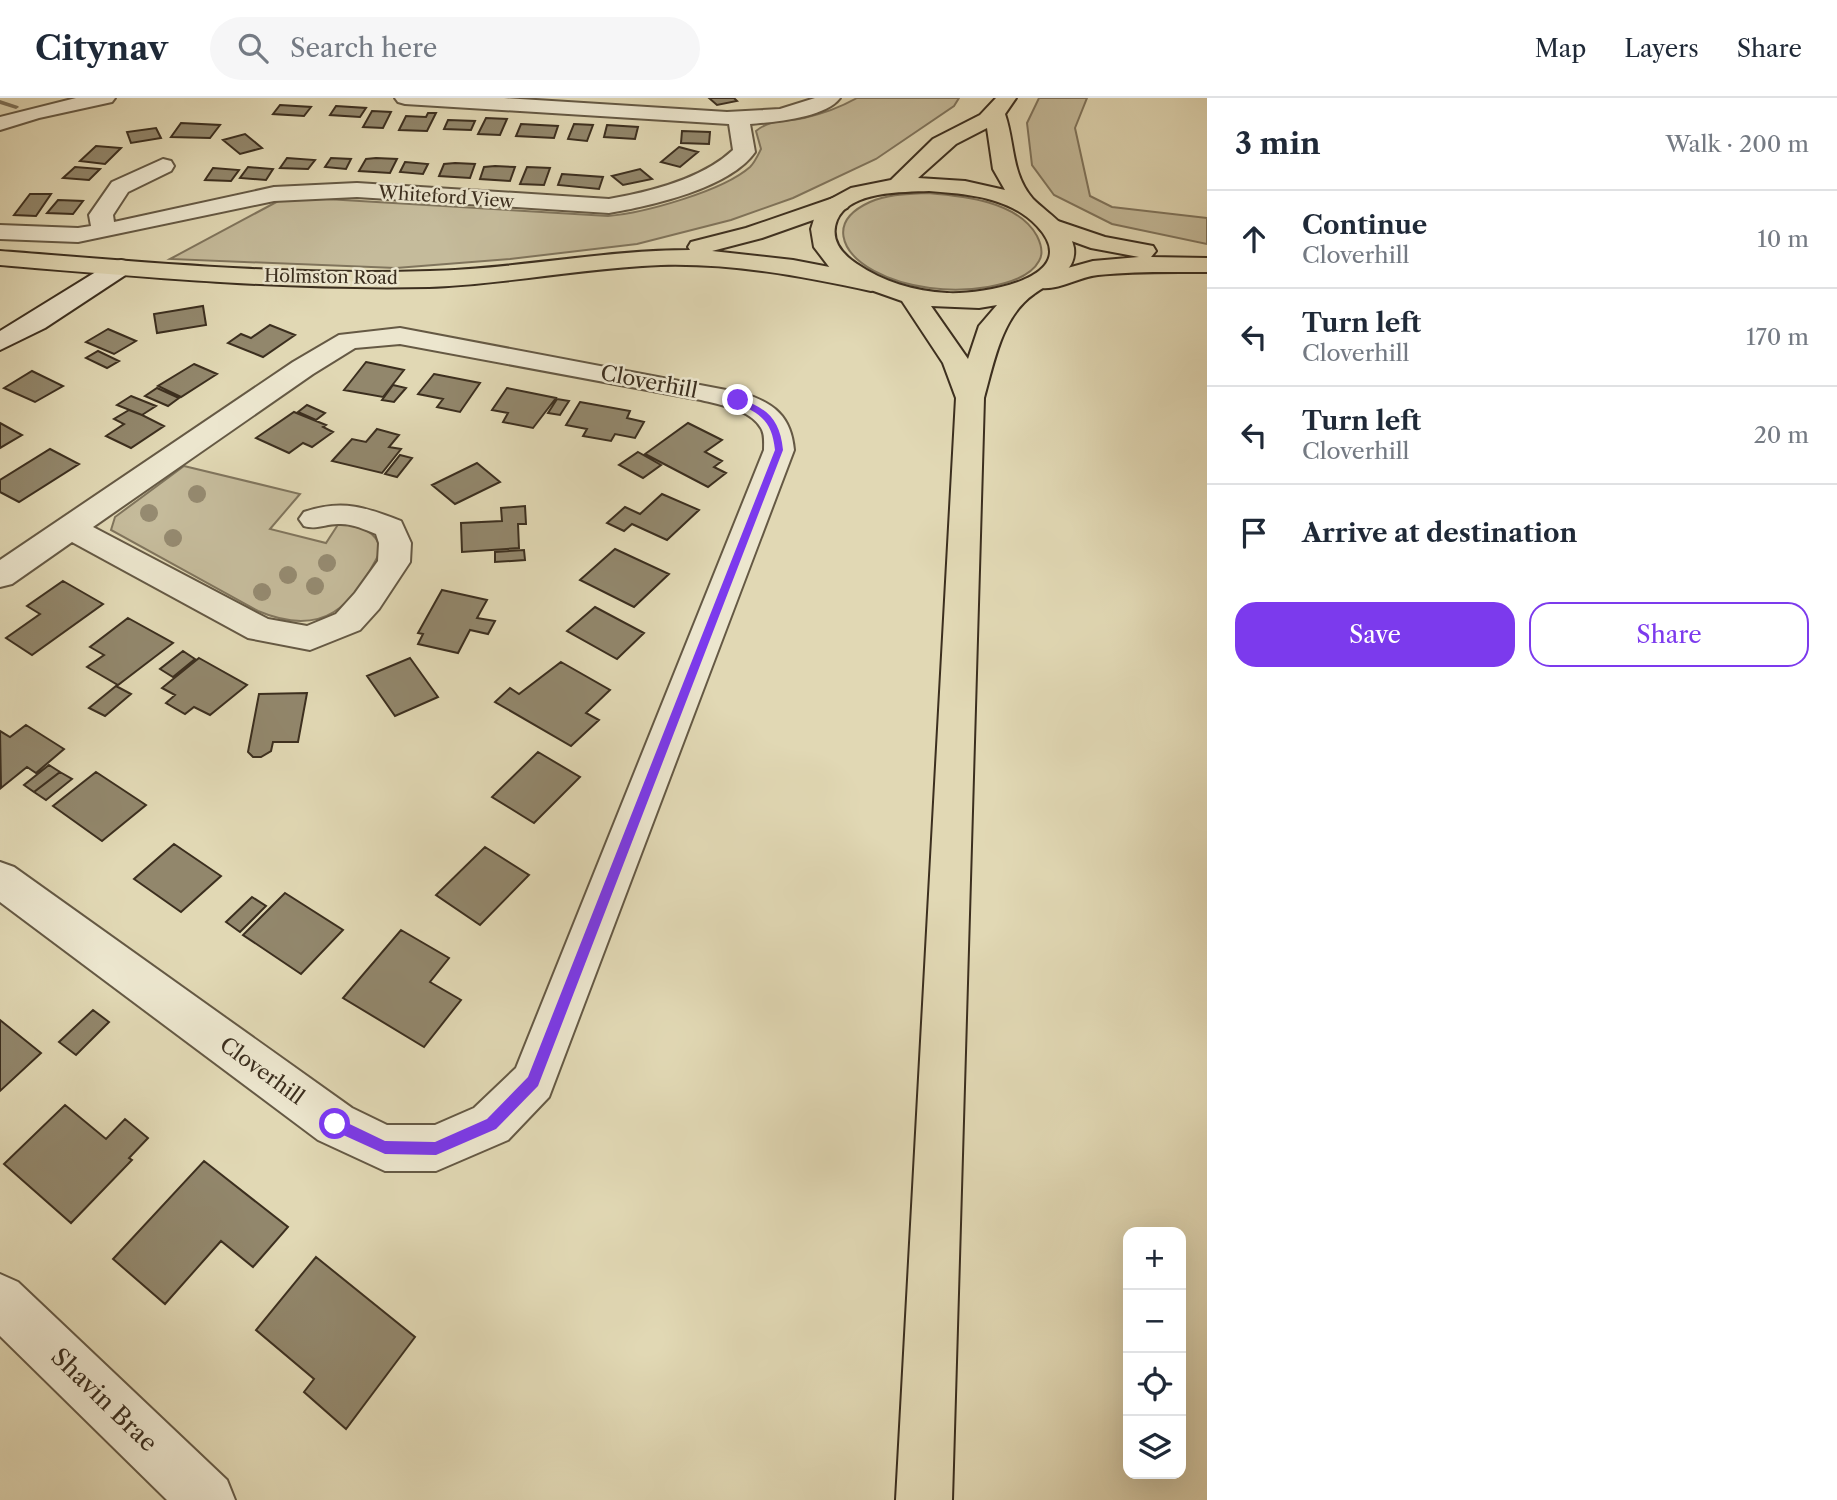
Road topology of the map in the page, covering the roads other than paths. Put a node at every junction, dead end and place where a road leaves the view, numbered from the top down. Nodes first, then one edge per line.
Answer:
1 (105, 98) edge
2 (405, 98) edge
3 (831, 98) edge
4 (481, 100) edge
5 (1001, 107) edge
6 (738, 118) junction
7 (0, 124) edge
8 (163, 166) dead end
9 (898, 185) junction
10 (839, 203) junction
11 (1025, 204) junction
12 (1049, 225) junction
13 (104, 231) junction
14 (0, 232) edge
15 (0, 258) edge
16 (661, 258) junction
17 (1207, 263) edge
18 (121, 267) junction
19 (871, 282) junction
20 (1033, 286) junction
21 (911, 295) junction
22 (0, 342) edge
23 (970, 398) junction
24 (315, 519) dead end
25 (71, 528) junction
26 (0, 576) edge
27 (0, 879) edge
28 (0, 1300) edge
29 (207, 1500) edge
30 (924, 1500) edge

1 - 7 street
2 - 4 street
3 - 6 street
4 - 6 street
5 - 9 main road
5 - 11 main road
6 - 13 street, Whiteford View
8 - 13 street
9 - 10 main road
9 - 11 main road
10 - 16 main road
10 - 19 main road
11 - 12 main road
12 - 17 main road
12 - 20 main road
13 - 14 street, Whiteford View
15 - 18 main road, Holmston Road
16 - 18 main road, Holmston Road
16 - 19 main road
17 - 20 main road
18 - 22 street
19 - 21 main road
20 - 21 main road
20 - 23 main road
21 - 23 main road
23 - 30 main road
24 - 25 street
25 - 26 street, Cloverhill
25 - 27 street, Cloverhill
28 - 29 street, Shavin Brae

